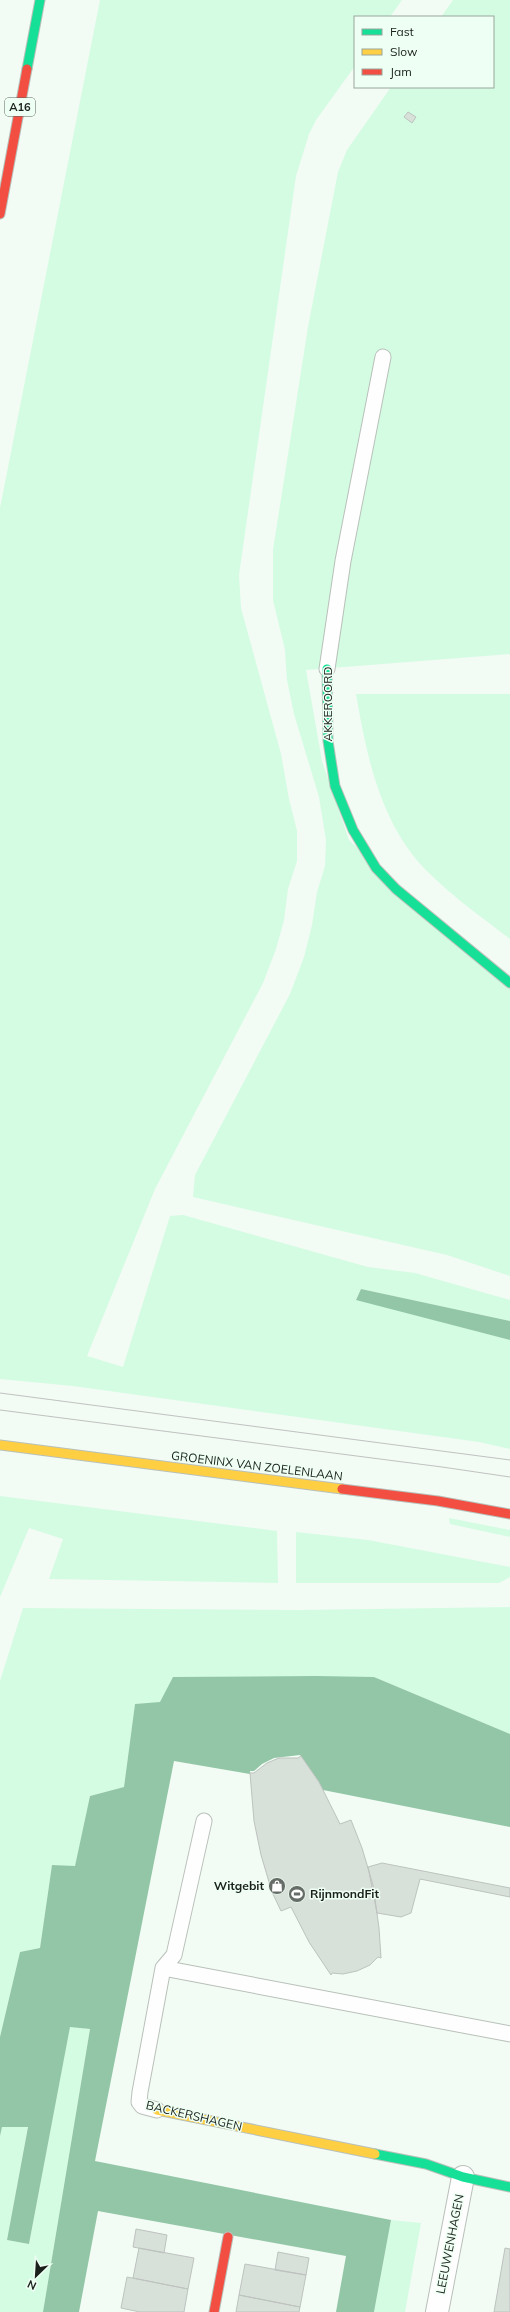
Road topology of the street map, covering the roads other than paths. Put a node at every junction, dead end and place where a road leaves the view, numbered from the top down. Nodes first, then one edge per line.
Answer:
1 (40, 0) edge
2 (0, 214) edge
3 (383, 357) dead end
4 (327, 669) joint
5 (510, 983) edge
6 (0, 1445) edge
7 (510, 1514) edge
8 (204, 1821) dead end
9 (163, 1968) junction
10 (510, 2034) edge
11 (157, 2110) joint
12 (463, 2177) junction
13 (510, 2187) edge
14 (228, 2237) dead end
15 (214, 2312) edge
16 (437, 2312) edge

1 - 2 main road, A16
3 - 4 lane, AKKEROORD
4 - 5 main road, AKKEROORD
6 - 7 main road, GROENINX VAN ZOELENLAAN
8 - 9 lane, BACKERSHAGEN
9 - 10 lane
9 - 11 lane, BACKERSHAGEN
11 - 12 main road, BACKERSHAGEN
12 - 13 main road, BACKERSHAGEN
12 - 16 street, LEEUWENHAGEN
14 - 15 main road

